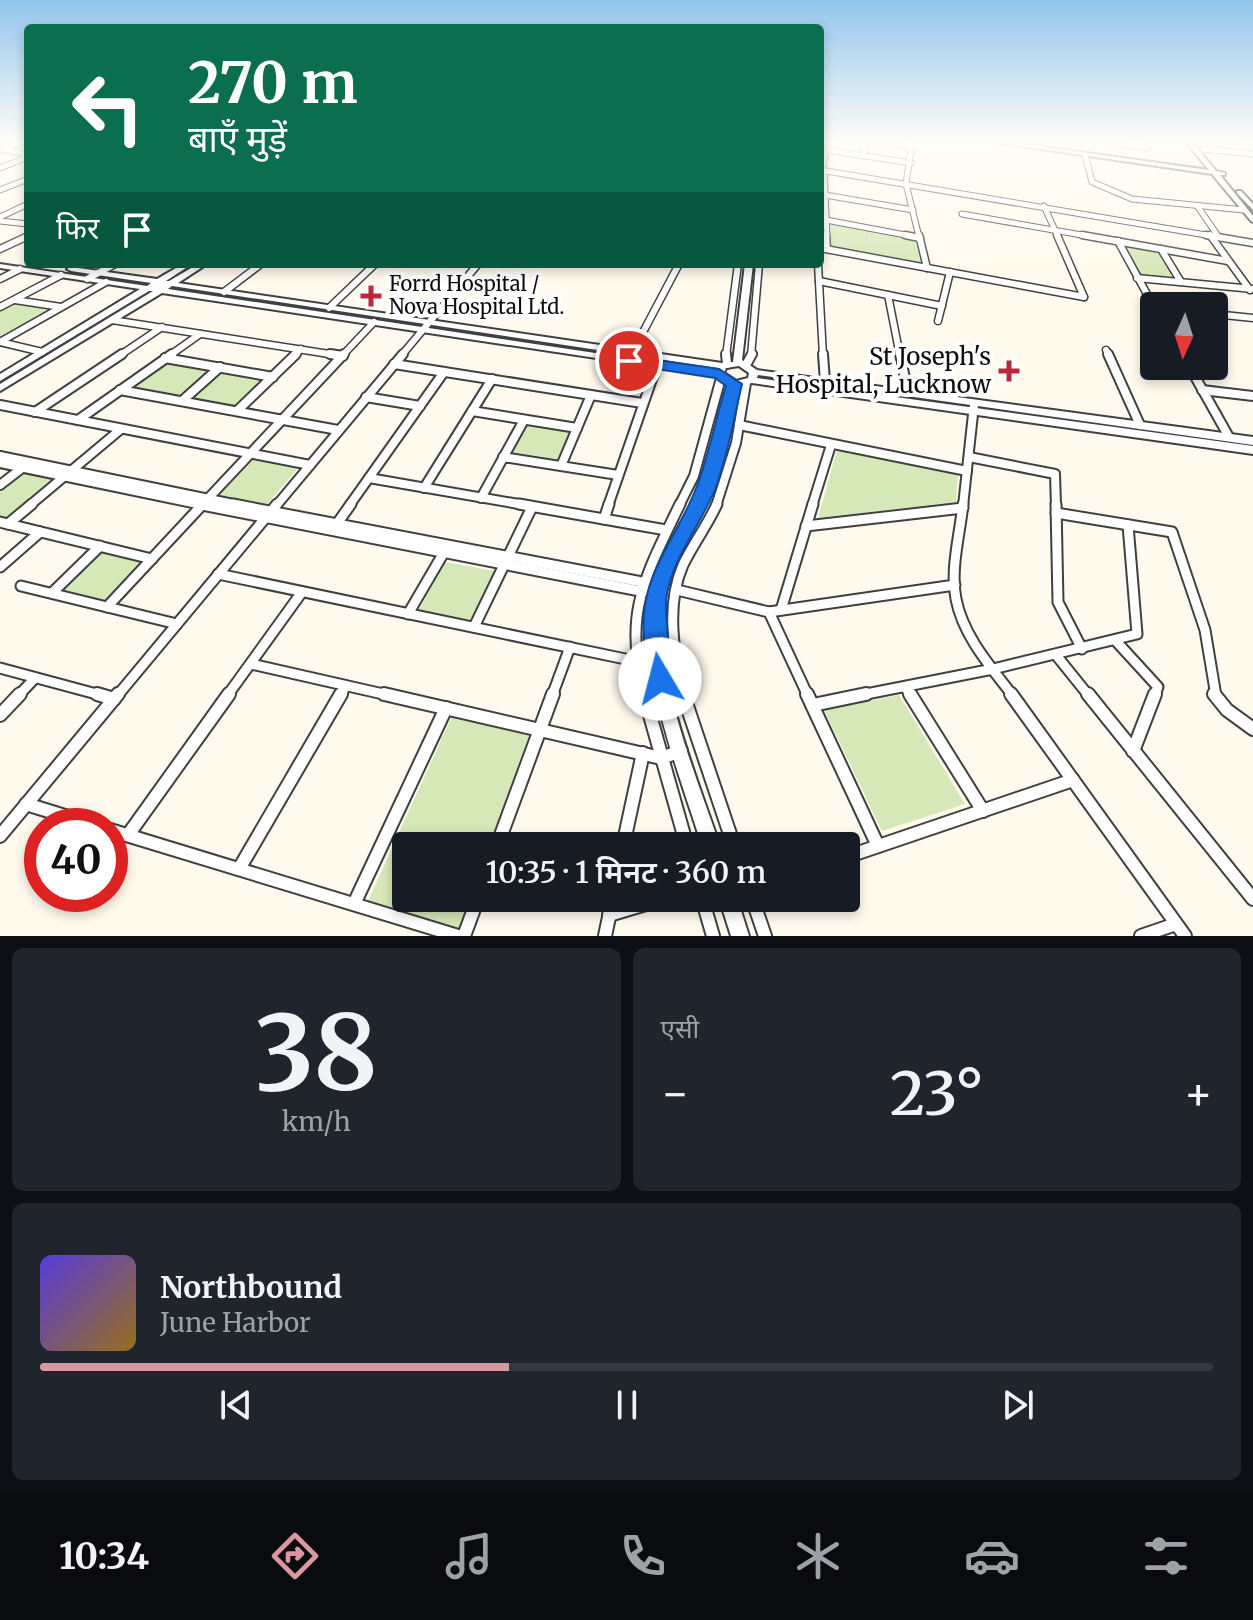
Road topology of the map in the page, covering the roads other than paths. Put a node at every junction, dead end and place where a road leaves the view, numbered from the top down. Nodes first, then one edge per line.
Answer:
1 (906, 186) edge
2 (917, 186) edge
3 (1100, 186) edge
4 (1224, 186) edge
5 (1233, 186) edge
6 (824, 187) edge
7 (825, 195) junction
8 (24, 206) edge
9 (1044, 206) junction
10 (1197, 206) junction
11 (1253, 208) edge
12 (913, 210) junction
13 (1244, 210) junction
14 (962, 214) dead end
15 (0, 219) edge
16 (826, 220) junction
17 (1253, 220) edge
18 (24, 223) edge
19 (1054, 229) junction
20 (1214, 236) junction
21 (24, 238) edge
22 (920, 238) junction
23 (824, 239) edge
24 (1118, 241) junction
25 (1253, 243) edge
26 (0, 249) edge
27 (824, 249) edge
28 (1161, 249) junction
29 (0, 258) edge
30 (1228, 261) junction
31 (0, 266) edge
32 (24, 266) edge
33 (32, 268) edge
34 (66, 268) edge
35 (107, 268) edge
36 (183, 268) edge
37 (196, 268) edge
38 (256, 268) edge
39 (371, 268) edge
40 (475, 268) edge
41 (677, 268) edge
42 (737, 268) edge
43 (749, 268) edge
44 (759, 268) edge
45 (818, 268) edge
46 (927, 268) junction
47 (950, 272) junction
48 (98, 273) junction
49 (61, 275) junction
50 (1137, 278) junction
51 (0, 279) edge
52 (87, 279) junction
53 (819, 281) junction
54 (106, 282) junction
55 (1181, 282) junction
56 (170, 284) junction
57 (159, 286) junction
58 (148, 288) junction
59 (1252, 291) edge
60 (224, 292) junction
61 (1145, 292) edge
62 (888, 295) junction
63 (15, 300) junction
64 (942, 306) junction
65 (0, 307) edge
66 (61, 307) junction
67 (329, 308) junction
68 (1228, 315) edge
69 (1253, 318) edge
70 (112, 320) junction
71 (938, 321) dead end
72 (374, 322) junction
73 (426, 326) junction
74 (162, 327) junction
75 (201, 333) junction
76 (0, 342) edge
77 (301, 349) junction
78 (1106, 350) dead end
79 (42, 352) junction
80 (632, 353) junction
81 (343, 356) junction
82 (165, 358) junction
83 (394, 364) junction
84 (657, 365) junction
85 (220, 367) junction
86 (444, 372) junction
87 (736, 373) junction
88 (273, 377) junction
89 (0, 378) edge
90 (492, 379) junction
91 (1197, 380) edge
92 (825, 382) junction
93 (0, 388) edge
94 (120, 390) junction
95 (1202, 390) junction
96 (908, 393) junction
97 (591, 395) junction
98 (1253, 396) edge
99 (366, 397) junction
100 (182, 401) junction
101 (642, 403) junction
102 (0, 405) edge
103 (420, 406) junction
104 (974, 406) junction
105 (237, 411) junction
106 (472, 411) junction
107 (35, 412) junction
108 (78, 420) junction
109 (282, 420) junction
110 (524, 420) junction
111 (739, 425) junction
112 (1140, 425) junction
113 (577, 428) junction
114 (121, 429) junction
115 (338, 430) junction
116 (1229, 437) junction
117 (1253, 441) edge
118 (831, 445) junction
119 (1253, 450) edge
120 (251, 454) junction
121 (0, 456) edge
122 (503, 457) junction
123 (969, 457) junction
124 (0, 463) edge
125 (310, 465) junction
126 (561, 466) junction
127 (22, 468) junction
128 (967, 471) junction
129 (67, 474) junction
130 (618, 475) junction
131 (369, 478) junction
132 (0, 485) edge
133 (424, 488) junction
134 (481, 498) junction
135 (204, 503) junction
136 (532, 507) junction
137 (963, 508) junction
138 (1056, 513) junction
139 (267, 516) junction
140 (604, 519) junction
141 (4, 523) edge
142 (336, 525) junction
143 (1128, 525) junction
144 (806, 526) junction
145 (666, 530) junction
146 (40, 532) junction
147 (100, 546) junction
148 (443, 554) junction
149 (152, 559) junction
150 (508, 562) junction
151 (0, 567) edge
152 (218, 574) junction
153 (955, 585) junction
154 (21, 586) dead end
155 (641, 586) junction
156 (677, 590) junction
157 (302, 592) junction
158 (52, 593) junction
159 (656, 595) junction
160 (675, 603) junction
161 (107, 607) junction
162 (775, 611) junction
163 (408, 614) junction
164 (177, 624) junction
165 (474, 627) junction
166 (1115, 640) junction
167 (570, 647) junction
168 (1082, 649) junction
169 (1056, 655) junction
170 (635, 661) junction
171 (251, 664) junction
172 (0, 668) edge
173 (993, 669) junction
174 (35, 678) junction
175 (346, 686) junction
176 (905, 687) junction
177 (114, 699) junction
178 (813, 705) junction
179 (446, 708) junction
180 (0, 715) edge
181 (1253, 729) edge
182 (540, 730) junction
183 (682, 751) junction
184 (1133, 751) junction
185 (643, 753) junction
186 (661, 758) junction
187 (1073, 780) junction
188 (26, 804) junction
189 (39, 808) edge
190 (983, 811) junction
191 (502, 832) edge
192 (626, 832) edge
193 (683, 832) edge
194 (707, 832) edge
195 (729, 832) edge
196 (128, 835) joint
197 (0, 836) edge
198 (878, 846) junction
199 (860, 852) edge
200 (239, 869) junction
201 (1253, 899) edge
202 (354, 904) junction
203 (473, 912) edge
204 (610, 912) edge
205 (619, 912) edge
206 (706, 912) edge
207 (732, 912) edge
208 (757, 912) edge
209 (609, 915) junction
210 (1180, 930) edge
211 (458, 936) edge
212 (464, 936) edge
213 (605, 936) edge
214 (713, 936) edge
215 (740, 936) edge
216 (765, 936) edge
217 (1141, 936) edge

1 - 12 street
2 - 9 street
3 - 10 street
4 - 13 street
5 - 11 street
6 - 7 street
7 - 12 street
7 - 16 street
8 - 15 street
9 - 19 street
9 - 20 street
10 - 13 street
10 - 20 street
12 - 22 street
13 - 17 street
14 - 19 street
15 - 18 street
16 - 22 street
16 - 23 street
19 - 24 street
19 - 47 street
20 - 25 street
20 - 30 street
21 - 26 street
22 - 46 street
24 - 28 street
24 - 50 street
27 - 46 street
28 - 30 street
28 - 55 street
29 - 32 street
30 - 59 street
31 - 32 street
32 - 51 street
33 - 49 street
34 - 48 street
35 - 48 street
36 - 57 street
37 - 56 street
38 - 60 street
39 - 67 street
40 - 73 street
41 - 80 street
42 - 87 street
43 - 87 street
44 - 87 street
45 - 53 street
46 - 47 street
47 - 64 street
48 - 52 street
48 - 57 street
49 - 52 street
49 - 63 street
50 - 55 street
50 - 61 street
52 - 54 street
53 - 62 street
53 - 92 street
54 - 58 street
54 - 66 street
55 - 59 street
56 - 57 street
56 - 60 street
57 - 58 street
57 - 70 street
57 - 72 street
58 - 79 street
60 - 67 street
62 - 64 street
62 - 96 street
63 - 65 street
63 - 66 street
64 - 71 street
66 - 76 street
67 - 73 street
68 - 69 street
70 - 74 street
70 - 93 street
72 - 73 street
72 - 81 street
73 - 80 street
73 - 83 street
73 - 84 street
74 - 75 street
74 - 107 street
75 - 77 street
75 - 82 street
76 - 79 street
77 - 81 street
77 - 88 street
78 - 112 street
79 - 89 street
80 - 87 street
81 - 109 street
82 - 85 street
82 - 94 street
83 - 86 street
83 - 99 street
84 - 87 street
84 - 101 street
85 - 88 street
85 - 100 street
86 - 90 street
86 - 103 street
87 - 92 street
87 - 104 street
87 - 111 street
87 - 145 street
87 - 159 street
88 - 105 street
90 - 97 street
90 - 106 street
91 - 95 street
92 - 96 street
94 - 100 street
94 - 108 street
95 - 98 street
95 - 116 street
96 - 104 street
97 - 101 street
97 - 113 street
99 - 103 street
99 - 115 street
100 - 105 street
101 - 130 street
102 - 107 street
103 - 131 street
104 - 112 street
104 - 119 street
104 - 123 street
105 - 109 street
106 - 110 street
106 - 133 street
107 - 108 street
108 - 114 street
109 - 115 street
109 - 120 street
110 - 113 street
110 - 122 street
111 - 118 street
111 - 156 street
112 - 116 street
113 - 126 street
114 - 120 street
114 - 129 street
115 - 125 street
116 - 117 street
118 - 128 street
118 - 144 street
120 - 125 street
120 - 135 street
121 - 129 street
122 - 126 street
122 - 134 street
123 - 128 street
123 - 138 street
124 - 127 street
125 - 139 street
126 - 130 street
127 - 129 street
127 - 132 street
128 - 137 street
129 - 135 street
129 - 141 street
130 - 140 street
131 - 133 street
131 - 142 street
133 - 134 street
134 - 136 street
135 - 139 street
135 - 149 street
136 - 140 street
136 - 150 street
137 - 144 street
137 - 153 street
138 - 143 street
138 - 168 street
139 - 142 street
139 - 148 street
139 - 152 street
140 - 145 street
141 - 146 street
142 - 150 street
143 - 166 street
143 - 181 street
144 - 162 street
145 - 155 street
146 - 147 street
146 - 151 street
147 - 149 street
147 - 158 street
148 - 150 street
148 - 163 street
149 - 161 street
150 - 155 street
150 - 165 street
152 - 157 street
152 - 164 street
153 - 162 street
153 - 173 street
154 - 158 street
155 - 159 street
155 - 170 street
156 - 160 street
156 - 162 street
157 - 163 street
157 - 171 street
158 - 161 street
159 - 160 street
159 - 183 street
160 - 195 street
161 - 164 street
162 - 178 street
163 - 165 street
164 - 177 street
165 - 167 street
166 - 168 street
166 - 184 street
167 - 170 street
167 - 182 street
168 - 169 street
169 - 173 street
169 - 184 street
170 - 186 street
171 - 175 street
171 - 196 street
172 - 174 street
173 - 176 street
173 - 187 street
174 - 177 street
174 - 180 street
175 - 179 street
175 - 200 street
176 - 178 street
176 - 190 street
177 - 188 street
178 - 198 street
179 - 182 street
179 - 202 street
182 - 185 street
182 - 191 street
183 - 186 street
183 - 194 street
184 - 201 street
185 - 186 street
185 - 192 street
186 - 193 street
187 - 190 street
187 - 210 street
188 - 189 street
188 - 197 street
190 - 198 street
196 - 200 street
198 - 199 street
200 - 202 street
202 - 211 street
203 - 212 street
204 - 209 street
205 - 209 street
206 - 214 street
207 - 215 street
208 - 216 street
209 - 213 street
210 - 217 street

